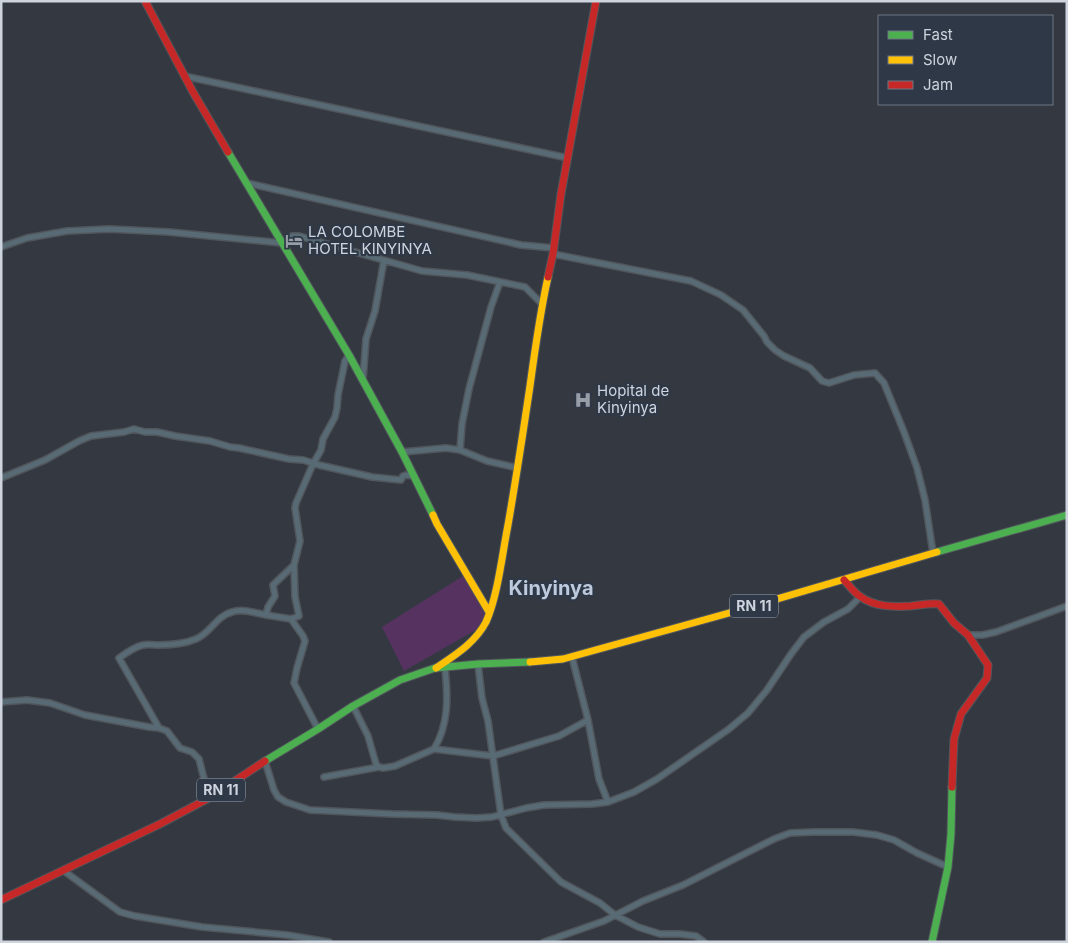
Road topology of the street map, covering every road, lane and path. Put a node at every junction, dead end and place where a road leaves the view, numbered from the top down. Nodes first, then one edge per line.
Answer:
1 (145, 1) edge
2 (596, 1) edge
3 (184, 76) junction
4 (568, 158) junction
5 (247, 183) junction
6 (283, 245) junction
7 (1, 247) edge
8 (553, 251) junction
9 (384, 260) junction
10 (500, 282) junction
11 (542, 304) junction
12 (349, 356) junction
13 (363, 379) junction
14 (460, 450) junction
15 (402, 452) junction
16 (313, 464) junction
17 (518, 468) junction
18 (414, 476) junction
19 (1, 478) edge
20 (1067, 515) edge
21 (933, 553) junction
22 (294, 565) junction
23 (844, 580) junction
24 (860, 597) junction
25 (1067, 606) edge
26 (489, 612) junction
27 (266, 615) junction
28 (292, 619) junction
29 (968, 635) junction
30 (572, 657) junction
31 (478, 664) junction
32 (435, 668) junction
33 (445, 668) junction
34 (1, 702) edge
35 (353, 706) junction
36 (588, 720) junction
37 (159, 728) junction
38 (318, 729) junction
39 (434, 749) junction
40 (493, 756) junction
41 (265, 761) junction
42 (379, 767) junction
43 (324, 777) dead end
44 (209, 798) junction
45 (608, 802) junction
46 (501, 815) junction
47 (948, 867) junction
48 (64, 870) junction
49 (1, 900) edge
50 (615, 915) junction
51 (329, 942) edge
52 (544, 942) edge
53 (704, 942) edge
54 (932, 942) edge

1 - 3 main road
2 - 4 main road
3 - 4 street
3 - 5 main road
4 - 8 main road
5 - 6 main road
5 - 8 street
6 - 7 street
6 - 9 street
6 - 12 main road
8 - 11 main road
8 - 21 street
9 - 10 street
9 - 13 street
10 - 11 street
10 - 14 street
11 - 17 main road
12 - 13 main road
12 - 16 street
13 - 15 main road
14 - 15 street
14 - 17 street
15 - 18 main road
16 - 18 street
16 - 19 street
16 - 22 street
17 - 26 main road
18 - 26 main road
20 - 21 main road, RN 11
21 - 23 main road, RN 11
22 - 27 street
22 - 28 street
23 - 24 main road
23 - 30 main road, RN 11
24 - 29 main road
24 - 45 street
25 - 29 street
26 - 32 main road
27 - 28 street
27 - 37 street
28 - 38 street
29 - 47 main road
30 - 31 main road, RN 11
30 - 36 street
31 - 33 main road, RN 11
31 - 40 street
32 - 33 main road, RN 11
32 - 35 main road, RN 11
33 - 39 street
34 - 37 street
35 - 38 main road, RN 11
35 - 42 street
36 - 40 street
36 - 45 street
37 - 44 street
38 - 41 main road, RN 11
39 - 40 street
39 - 42 street
40 - 46 street
41 - 44 main road, RN 11
41 - 46 street
42 - 43 street
44 - 48 main road, RN 11
45 - 46 street
46 - 50 street
47 - 50 street
47 - 54 main road
48 - 49 main road, RN 11
48 - 51 street
50 - 52 street
50 - 53 street

